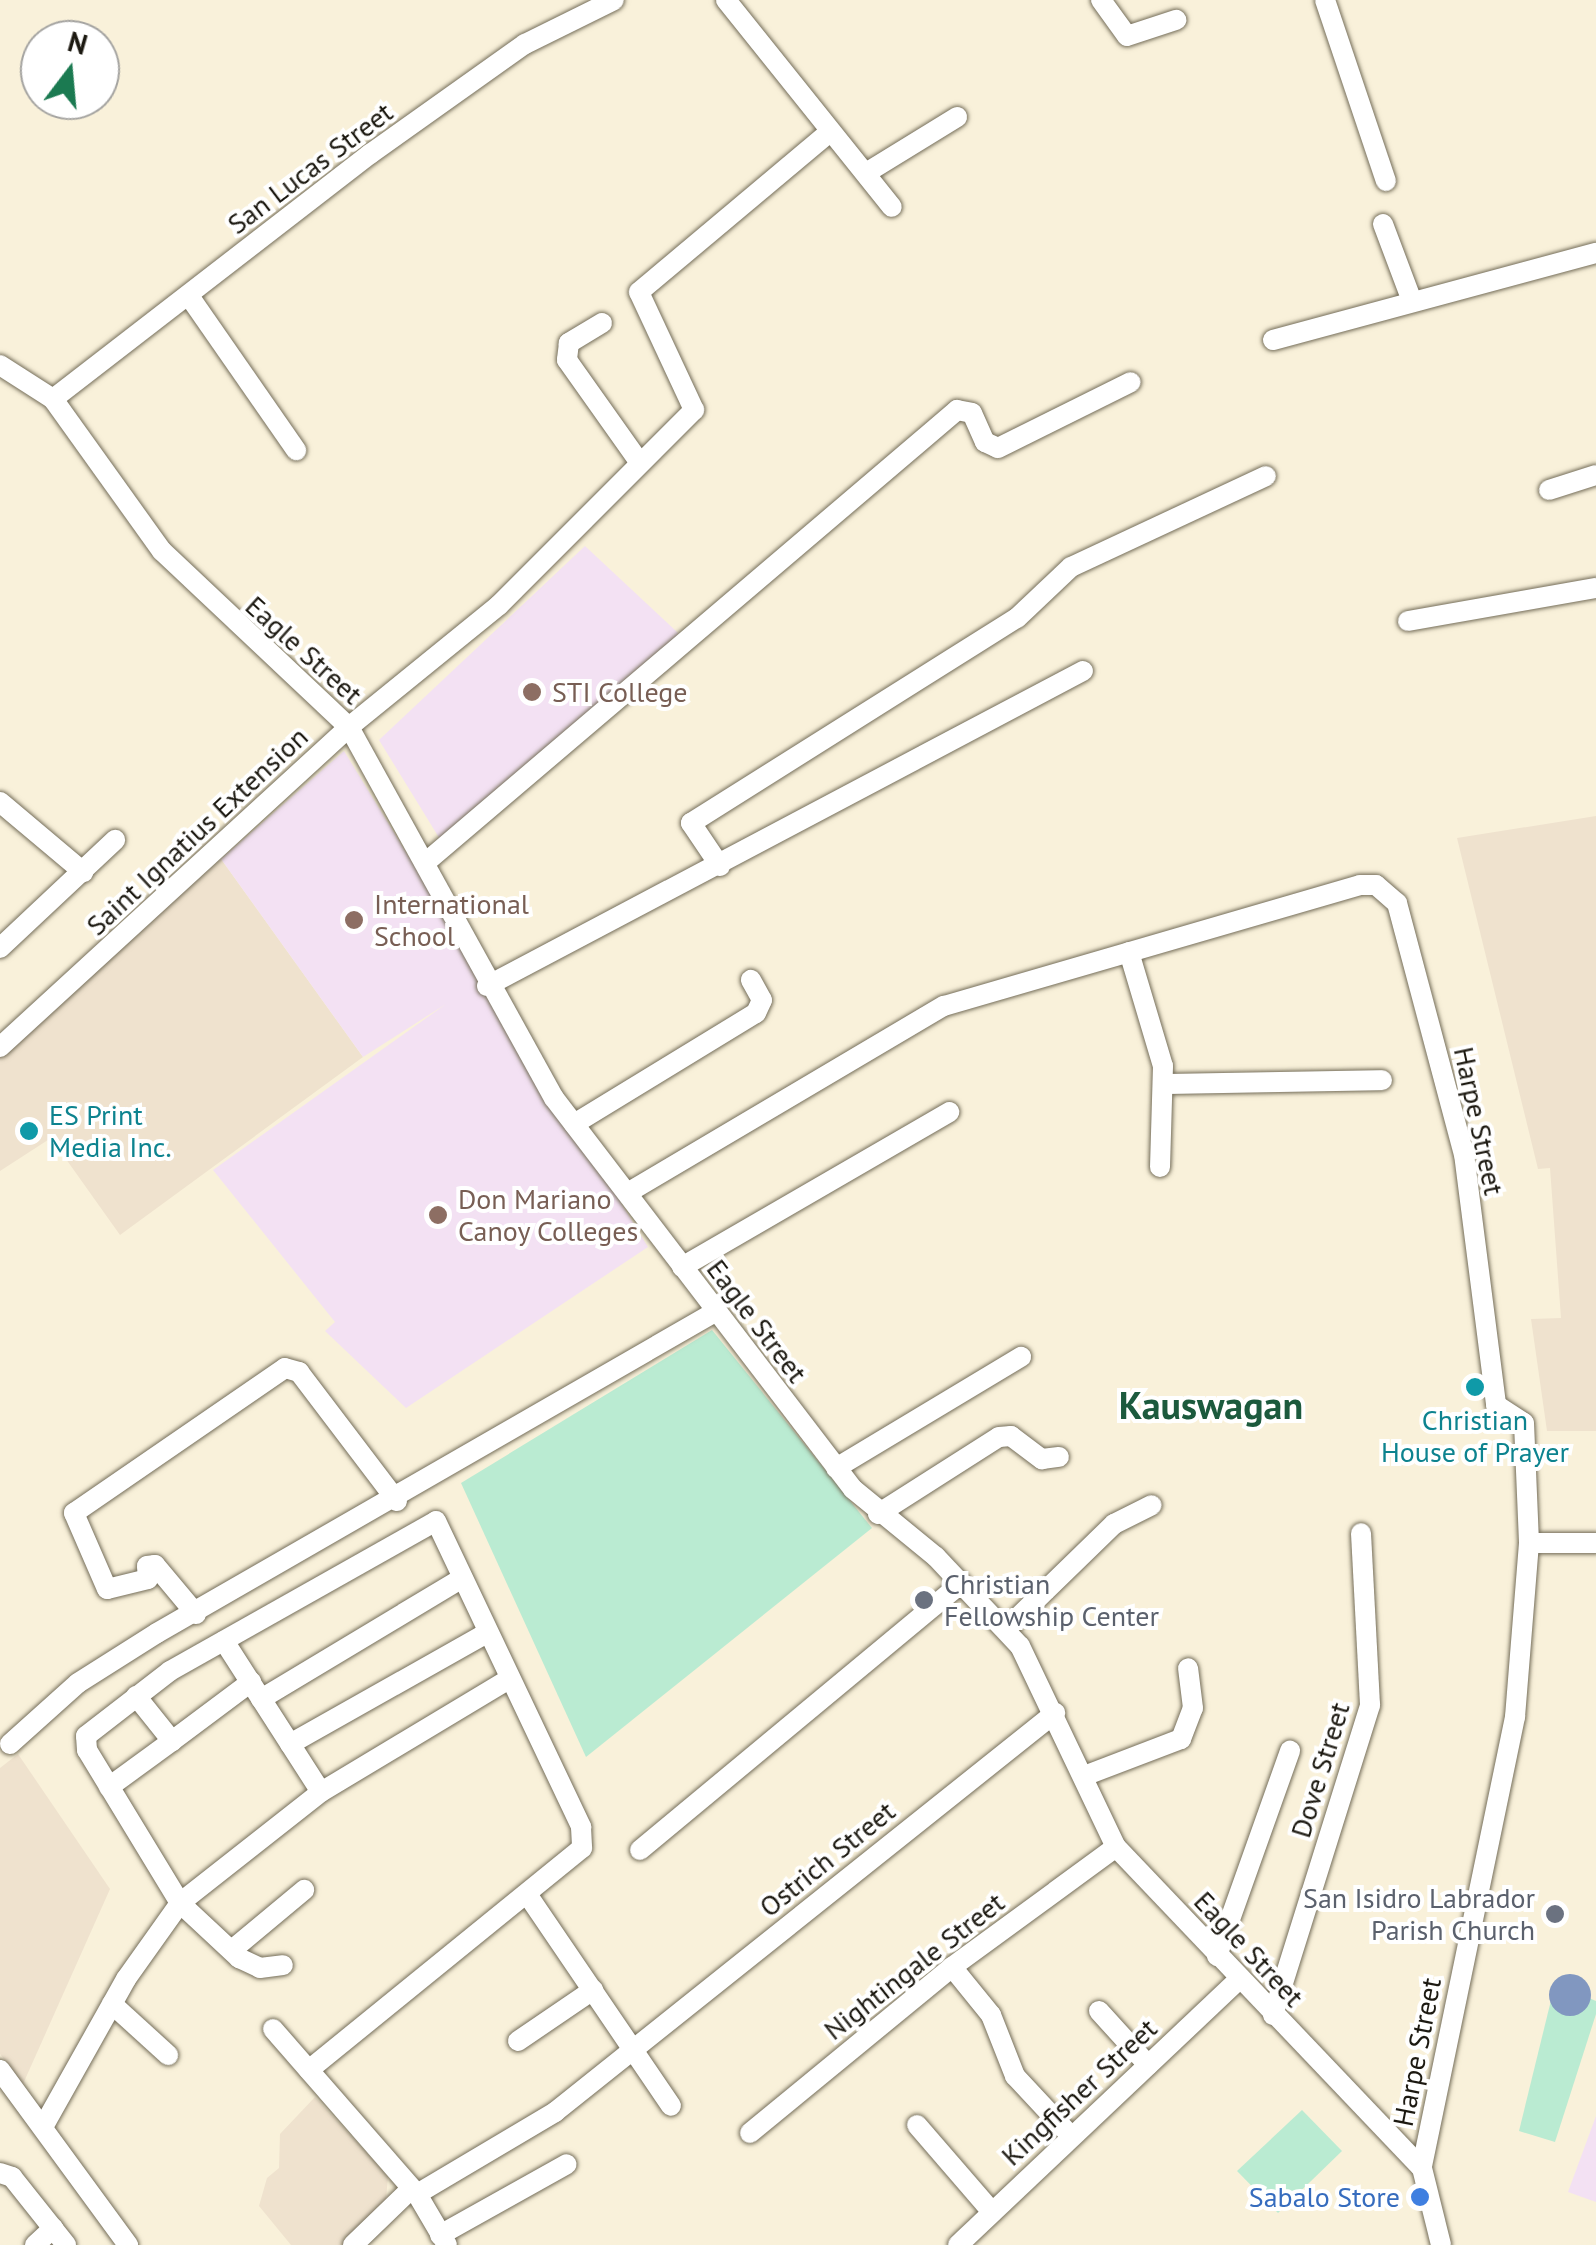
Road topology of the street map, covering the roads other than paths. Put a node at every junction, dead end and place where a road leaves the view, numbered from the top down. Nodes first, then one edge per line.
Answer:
1 (614, 0) edge
2 (726, 0) edge
3 (1101, 0) edge
4 (1325, 0) edge
5 (578, 8) edge
6 (1176, 20) dead end
7 (957, 117) dead end
8 (830, 132) junction
9 (866, 173) junction
10 (1386, 181) dead end
11 (892, 207) dead end
12 (1383, 224) dead end
13 (1596, 252) edge
14 (189, 296) junction
15 (1412, 301) junction
16 (602, 323) dead end
17 (1273, 340) dead end
18 (0, 366) edge
19 (1131, 382) dead end
20 (52, 399) junction
21 (296, 450) dead end
22 (640, 463) junction
23 (1266, 476) dead end
24 (1596, 476) edge
25 (1550, 490) dead end
26 (1596, 588) edge
27 (1408, 621) dead end
28 (1082, 670) dead end
29 (349, 727) junction
30 (0, 802) edge
31 (115, 840) dead end
32 (425, 862) junction
33 (720, 866) junction
34 (83, 872) junction
35 (3, 941) edge
36 (1129, 952) junction
37 (751, 980) dead end
38 (487, 986) junction
39 (0, 1048) edge
40 (1382, 1080) dead end
41 (1163, 1084) junction
42 (949, 1112) dead end
43 (574, 1124) junction
44 (1160, 1167) dead end
45 (629, 1192) junction
46 (682, 1267) junction
47 (714, 1312) junction
48 (1021, 1357) dead end
49 (1059, 1457) dead end
50 (836, 1468) junction
51 (396, 1501) junction
52 (1152, 1505) dead end
53 (878, 1514) junction
54 (1362, 1534) dead end
55 (1529, 1543) junction
56 (1596, 1543) edge
57 (462, 1578) junction
58 (962, 1583) junction
59 (196, 1614) junction
60 (1006, 1629) junction
61 (487, 1634) junction
62 (224, 1640) junction
63 (1188, 1668) dead end
64 (509, 1679) junction
65 (256, 1690) junction
66 (136, 1696) junction
67 (1055, 1713) junction
68 (172, 1741) junction
69 (10, 1744) dead end
70 (290, 1744) junction
71 (1290, 1751) dead end
72 (1084, 1776) junction
73 (109, 1786) junction
74 (322, 1792) junction
75 (1116, 1847) junction
76 (640, 1850) dead end
77 (304, 1890) dead end
78 (527, 1894) junction
79 (180, 1903) junction
80 (232, 1950) junction
81 (1217, 1956) junction
82 (283, 1964) dead end
83 (952, 1967) junction
84 (1239, 1979) junction
85 (593, 1990) junction
86 (112, 2004) junction
87 (1099, 2011) dead end
88 (1273, 2015) junction
89 (273, 2029) dead end
90 (518, 2041) dead end
91 (633, 2048) junction
92 (168, 2054) dead end
93 (1148, 2065) junction
94 (0, 2070) edge
95 (308, 2070) junction
96 (671, 2106) dead end
97 (917, 2125) dead end
98 (44, 2128) junction
99 (750, 2133) dead end
100 (1072, 2136) junction
101 (568, 2164) dead end
102 (1422, 2168) junction
103 (0, 2173) edge
104 (414, 2192) junction
105 (992, 2212) junction
106 (60, 2236) edge
107 (443, 2240) edge
108 (35, 2245) edge
109 (128, 2245) edge
110 (353, 2245) edge
111 (958, 2245) edge
112 (1441, 2245) edge

1 - 5 street, San Lucas Street
2 - 8 street
3 - 6 street
4 - 10 street
5 - 14 street, San Lucas Street
7 - 9 street
8 - 9 street
8 - 22 street, Saint Ignatius Extension
9 - 11 street
12 - 15 street
13 - 15 street
14 - 20 street, San Lucas Street
14 - 21 street
15 - 17 street
16 - 22 street
18 - 20 street
19 - 32 street
20 - 29 street, Eagle Street
22 - 29 street, Saint Ignatius Extension
23 - 33 street
24 - 25 street
26 - 27 street
28 - 33 street
29 - 32 street, Eagle Street
29 - 39 street, Saint Ignatius Extension
30 - 34 street
31 - 34 street
32 - 38 street, Eagle Street
33 - 38 street
34 - 35 street
36 - 41 street
36 - 45 street, Harpe Street
36 - 55 street, Harpe Street
37 - 43 street
38 - 43 street, Eagle Street
40 - 41 street
41 - 44 street
42 - 46 street
43 - 45 street, Eagle Street
45 - 46 street, Eagle Street
46 - 47 street, Eagle Street
47 - 50 street, Eagle Street
47 - 51 street
48 - 50 street
49 - 53 street
50 - 53 street, Eagle Street
51 - 59 street
51 - 59 street
52 - 60 street
53 - 58 street, Eagle Street
54 - 88 street, Dove Street
55 - 56 street
55 - 102 street, Harpe Street
57 - 61 street
57 - 62 street
57 - 65 street
58 - 60 street, Eagle Street
58 - 76 street
59 - 69 street
60 - 67 street, Eagle Street
61 - 64 street
61 - 70 street
62 - 65 street
62 - 66 street
63 - 72 street
64 - 74 street
64 - 78 street
65 - 68 street
65 - 70 street
66 - 68 street
66 - 73 street
67 - 72 street, Eagle Street
67 - 91 street, Ostrich Street
68 - 73 street
70 - 74 street
71 - 81 street
72 - 75 street, Eagle Street
73 - 79 street
74 - 79 street
75 - 81 street, Eagle Street
75 - 83 street, Nightingale Street
77 - 80 street
78 - 85 street
78 - 95 street
79 - 80 street
79 - 86 street
80 - 82 street
81 - 84 street, Eagle Street
83 - 99 street, Nightingale Street
83 - 100 street
84 - 88 street, Eagle Street
84 - 93 street, Kingfisher Street
85 - 90 street
85 - 91 street
86 - 92 street
86 - 98 street
87 - 93 street
88 - 102 street, Eagle Street
89 - 95 street
91 - 96 street
91 - 104 street, Ostrich Street
93 - 100 street, Kingfisher Street
94 - 98 street
95 - 104 street
97 - 105 street
98 - 109 street
100 - 105 street, Kingfisher Street
101 - 107 street
102 - 112 street
103 - 106 street
104 - 107 street
104 - 110 street, Ostrich Street
105 - 111 street, Kingfisher Street
106 - 108 street

